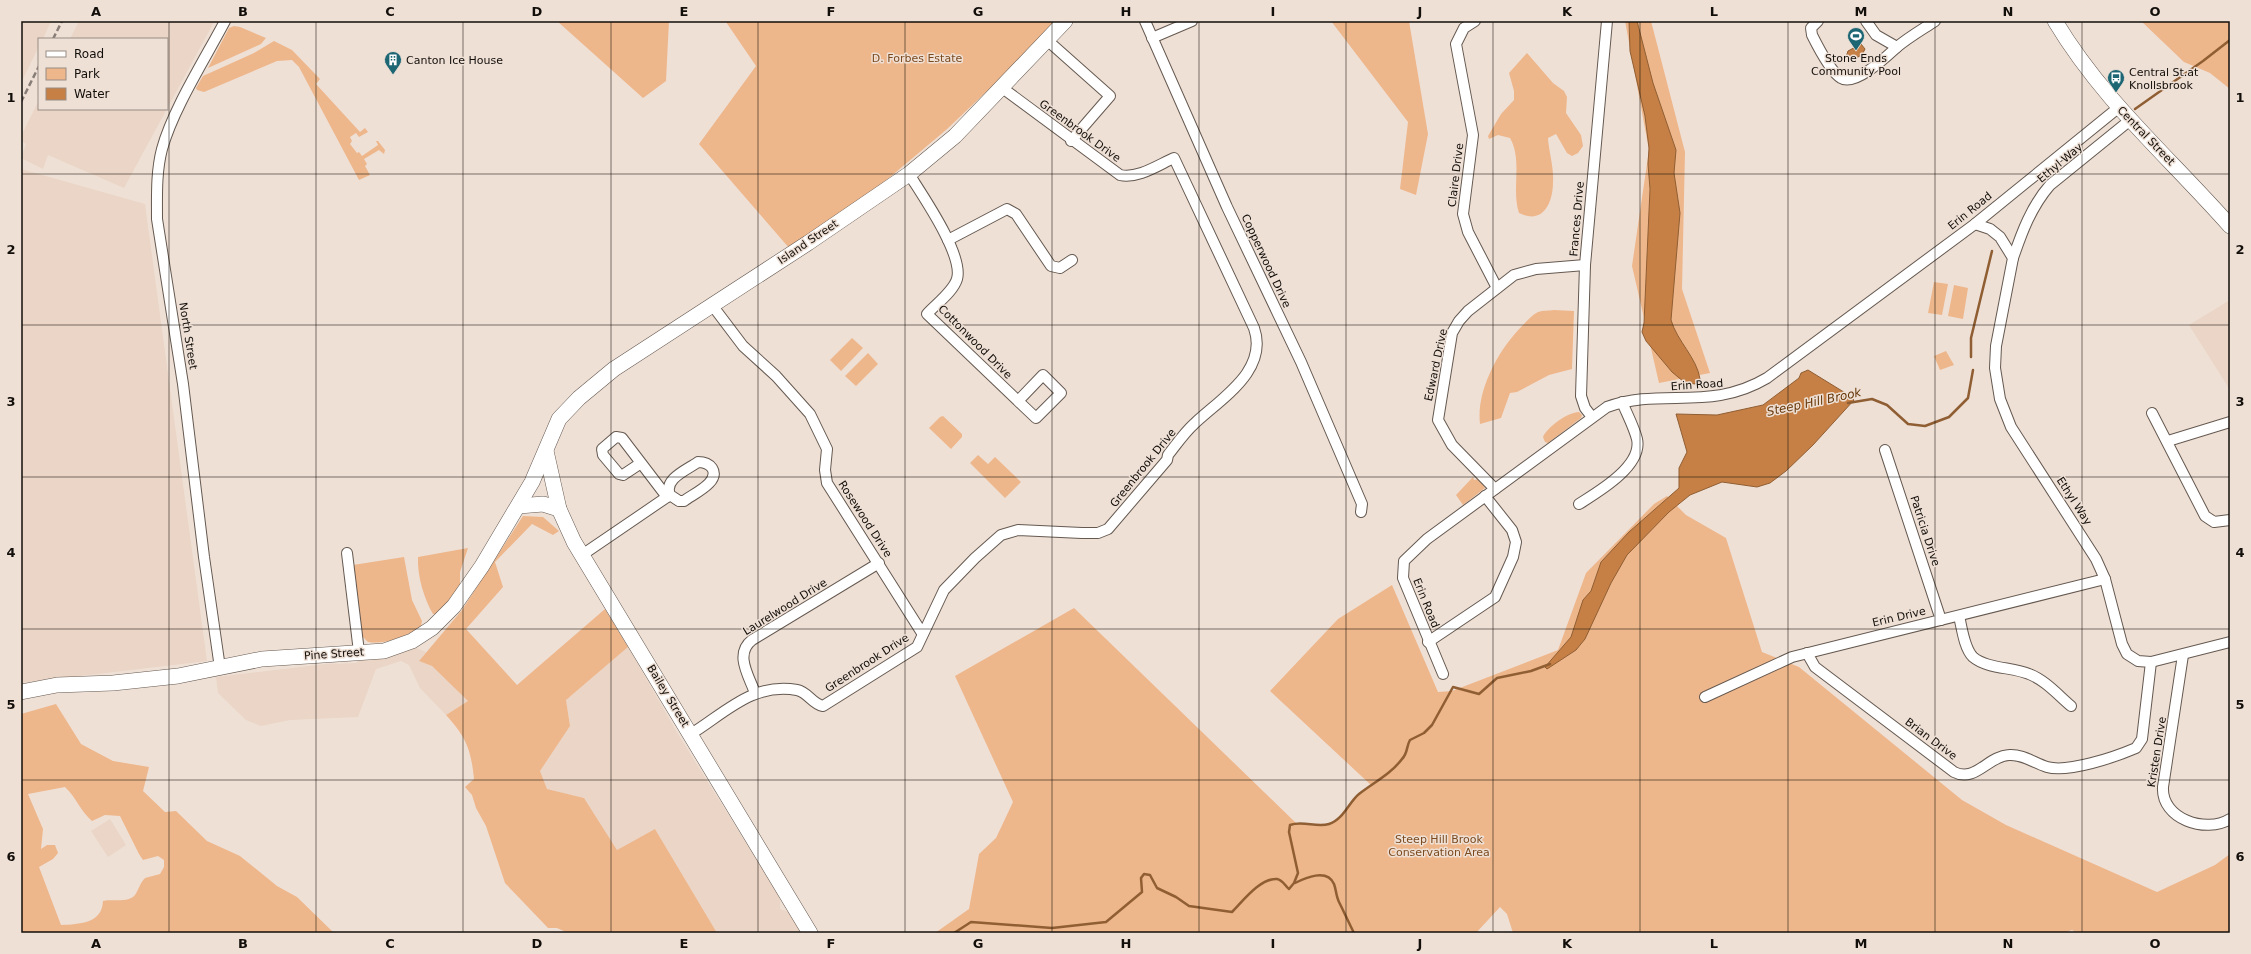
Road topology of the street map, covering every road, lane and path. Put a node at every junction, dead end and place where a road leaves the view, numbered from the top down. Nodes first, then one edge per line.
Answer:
1 (225, 21) edge
2 (1065, 21) edge
3 (1145, 21) edge
4 (1192, 21) edge
5 (1475, 21) edge
6 (1607, 21) edge
7 (1818, 21) edge
8 (1866, 21) edge
9 (1935, 21) edge
10 (2055, 21) edge
11 (1152, 38) junction
12 (1047, 40) junction
13 (1898, 47) junction
14 (1001, 87) junction
15 (2118, 108) junction
16 (2129, 121) junction
17 (1071, 140) junction
18 (909, 174) junction
19 (1974, 224) junction
20 (2230, 226) edge
21 (948, 240) junction
22 (2013, 258) junction
23 (1072, 260) dead end
24 (1585, 265) junction
25 (1497, 288) junction
26 (712, 305) junction
27 (1018, 401) dead end
28 (1622, 402) junction
29 (2152, 413) dead end
30 (1592, 416) junction
31 (2230, 422) edge
32 (2168, 441) junction
33 (1885, 450) dead end
34 (546, 451) junction
35 (641, 463) dead end
36 (1495, 489) junction
37 (669, 496) junction
38 (1485, 496) junction
39 (1579, 504) dead end
40 (519, 506) junction
41 (559, 509) junction
42 (1362, 512) dead end
43 (2230, 520) edge
44 (347, 553) dead end
45 (582, 555) junction
46 (879, 563) junction
47 (2105, 579) junction
48 (1959, 616) junction
49 (1941, 620) junction
50 (922, 634) junction
51 (1428, 642) junction
52 (2230, 642) edge
53 (359, 652) junction
54 (1807, 653) junction
55 (2183, 655) junction
56 (2152, 662) junction
57 (220, 668) junction
58 (1443, 674) dead end
59 (21, 692) edge
60 (755, 692) junction
61 (1705, 697) dead end
62 (2071, 706) dead end
63 (691, 734) junction
64 (2230, 819) edge
65 (810, 933) edge

1 - 57 street, North Street
2 - 12 street, Island Street
3 - 11 street, Copperwood Drive
4 - 11 street
5 - 25 street, Claire Drive
6 - 24 street, Frances Drive
7 - 13 street
8 - 13 street
9 - 13 street
10 - 15 street, Central Street
11 - 42 street, Copperwood Drive
12 - 14 street, Island Street
12 - 17 street
14 - 17 street, Greenbrook Drive
14 - 18 street, Island Street
15 - 16 street, Central Street
15 - 19 street, Erin Road
16 - 20 street, Central Street
16 - 22 street, Ethyl Way
17 - 50 street, Greenbrook Drive
18 - 21 street, Cottonwood Drive
18 - 26 street, Island Street
19 - 22 street
19 - 28 street, Erin Road
21 - 23 street
21 - 27 street, Cottonwood Drive
22 - 47 street, Ethyl Way
24 - 25 street, Edward Drive
24 - 30 street, Frances Drive
25 - 36 street, Edward Drive
26 - 34 street, Island Street
26 - 46 street, Rosewood Drive
28 - 30 street, Erin Road
28 - 39 street
29 - 32 street
30 - 36 street, Erin Road
31 - 32 street
32 - 43 street
33 - 49 street, Patricia Drive
34 - 40 street, Pine Street
34 - 41 street, Bailey Street
35 - 37 street
36 - 38 street, Erin Road
37 - 37 street
37 - 45 street
38 - 51 street, Erin Road
38 - 51 street
40 - 41 street
40 - 53 street, Pine Street
41 - 45 street, Bailey Street
44 - 53 street
45 - 63 street, Bailey Street
46 - 50 street, Rosewood Drive
46 - 60 street, Laurelwood Drive
47 - 48 street, Erin Drive
47 - 56 street, Ethyl Way
48 - 49 street, Erin Drive
48 - 62 street
49 - 54 street, Erin Drive
50 - 60 street, Greenbrook Drive
51 - 58 street, Erin Road
52 - 55 street, Ethyl Way
53 - 57 street, Pine Street
54 - 56 street, Brian Drive
54 - 61 street, Erin Drive
55 - 56 street, Ethyl Way
55 - 64 street, Kristen Drive
57 - 59 street, Pine Street
60 - 63 street
63 - 65 street, Bailey Street

